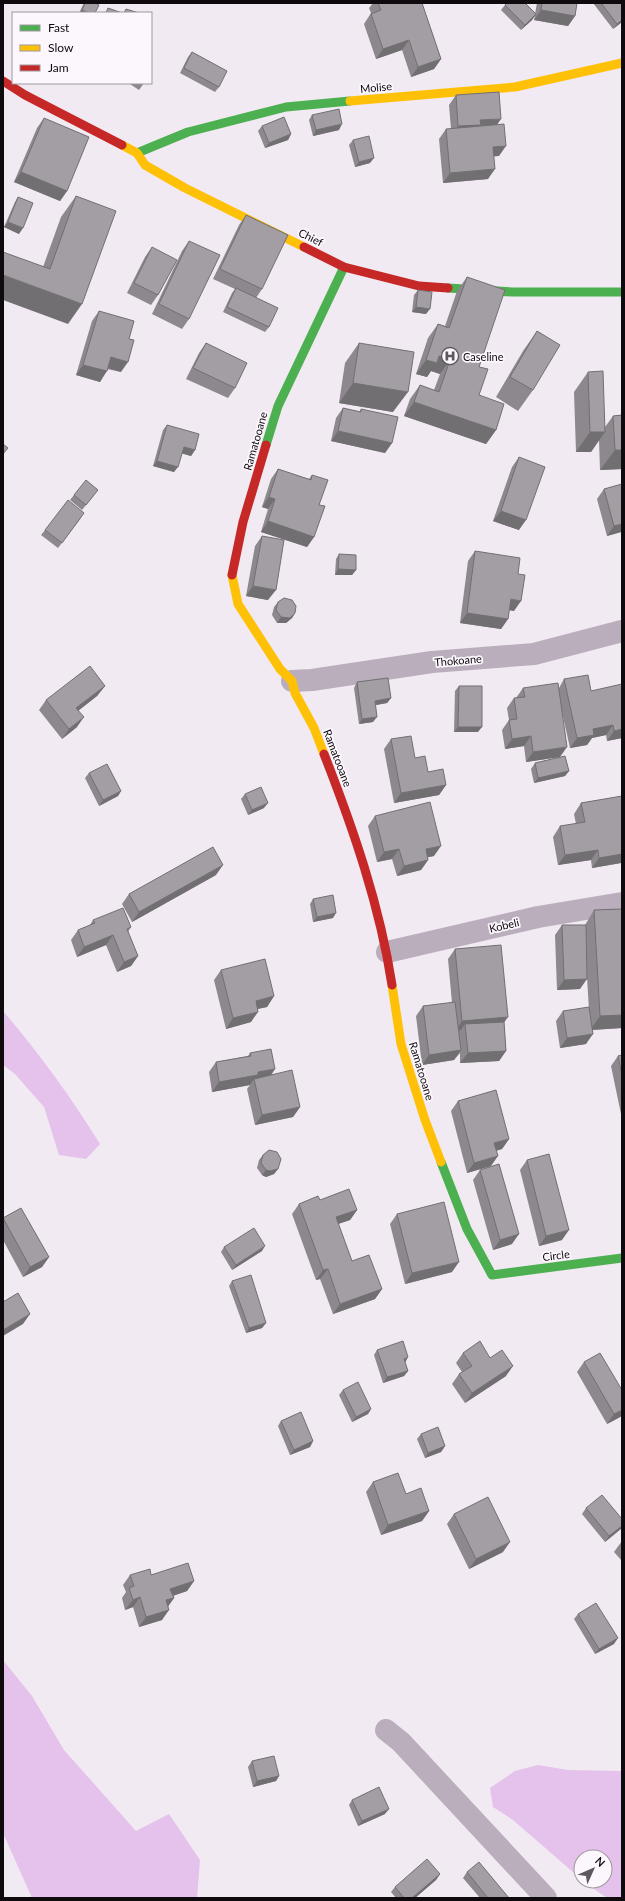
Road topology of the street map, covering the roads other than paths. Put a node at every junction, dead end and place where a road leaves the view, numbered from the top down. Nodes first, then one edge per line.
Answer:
1 (622, 63) edge
2 (3, 81) edge
3 (137, 153) junction
4 (344, 267) junction
5 (622, 292) edge
6 (622, 631) edge
7 (292, 681) junction
8 (622, 903) edge
9 (387, 952) junction
10 (622, 1258) edge
11 (492, 1275) joint
12 (386, 1730) dead end
13 (546, 1898) edge

1 - 3 street, Molise
2 - 3 street, Chief
3 - 4 street, Chief
4 - 5 street, Chief
4 - 7 street, Ramatooane
6 - 7 street, Thokoane
7 - 9 street, Ramatooane
8 - 9 street, Kobeli
9 - 11 street, Ramatooane
10 - 11 street, Circle
12 - 13 street

